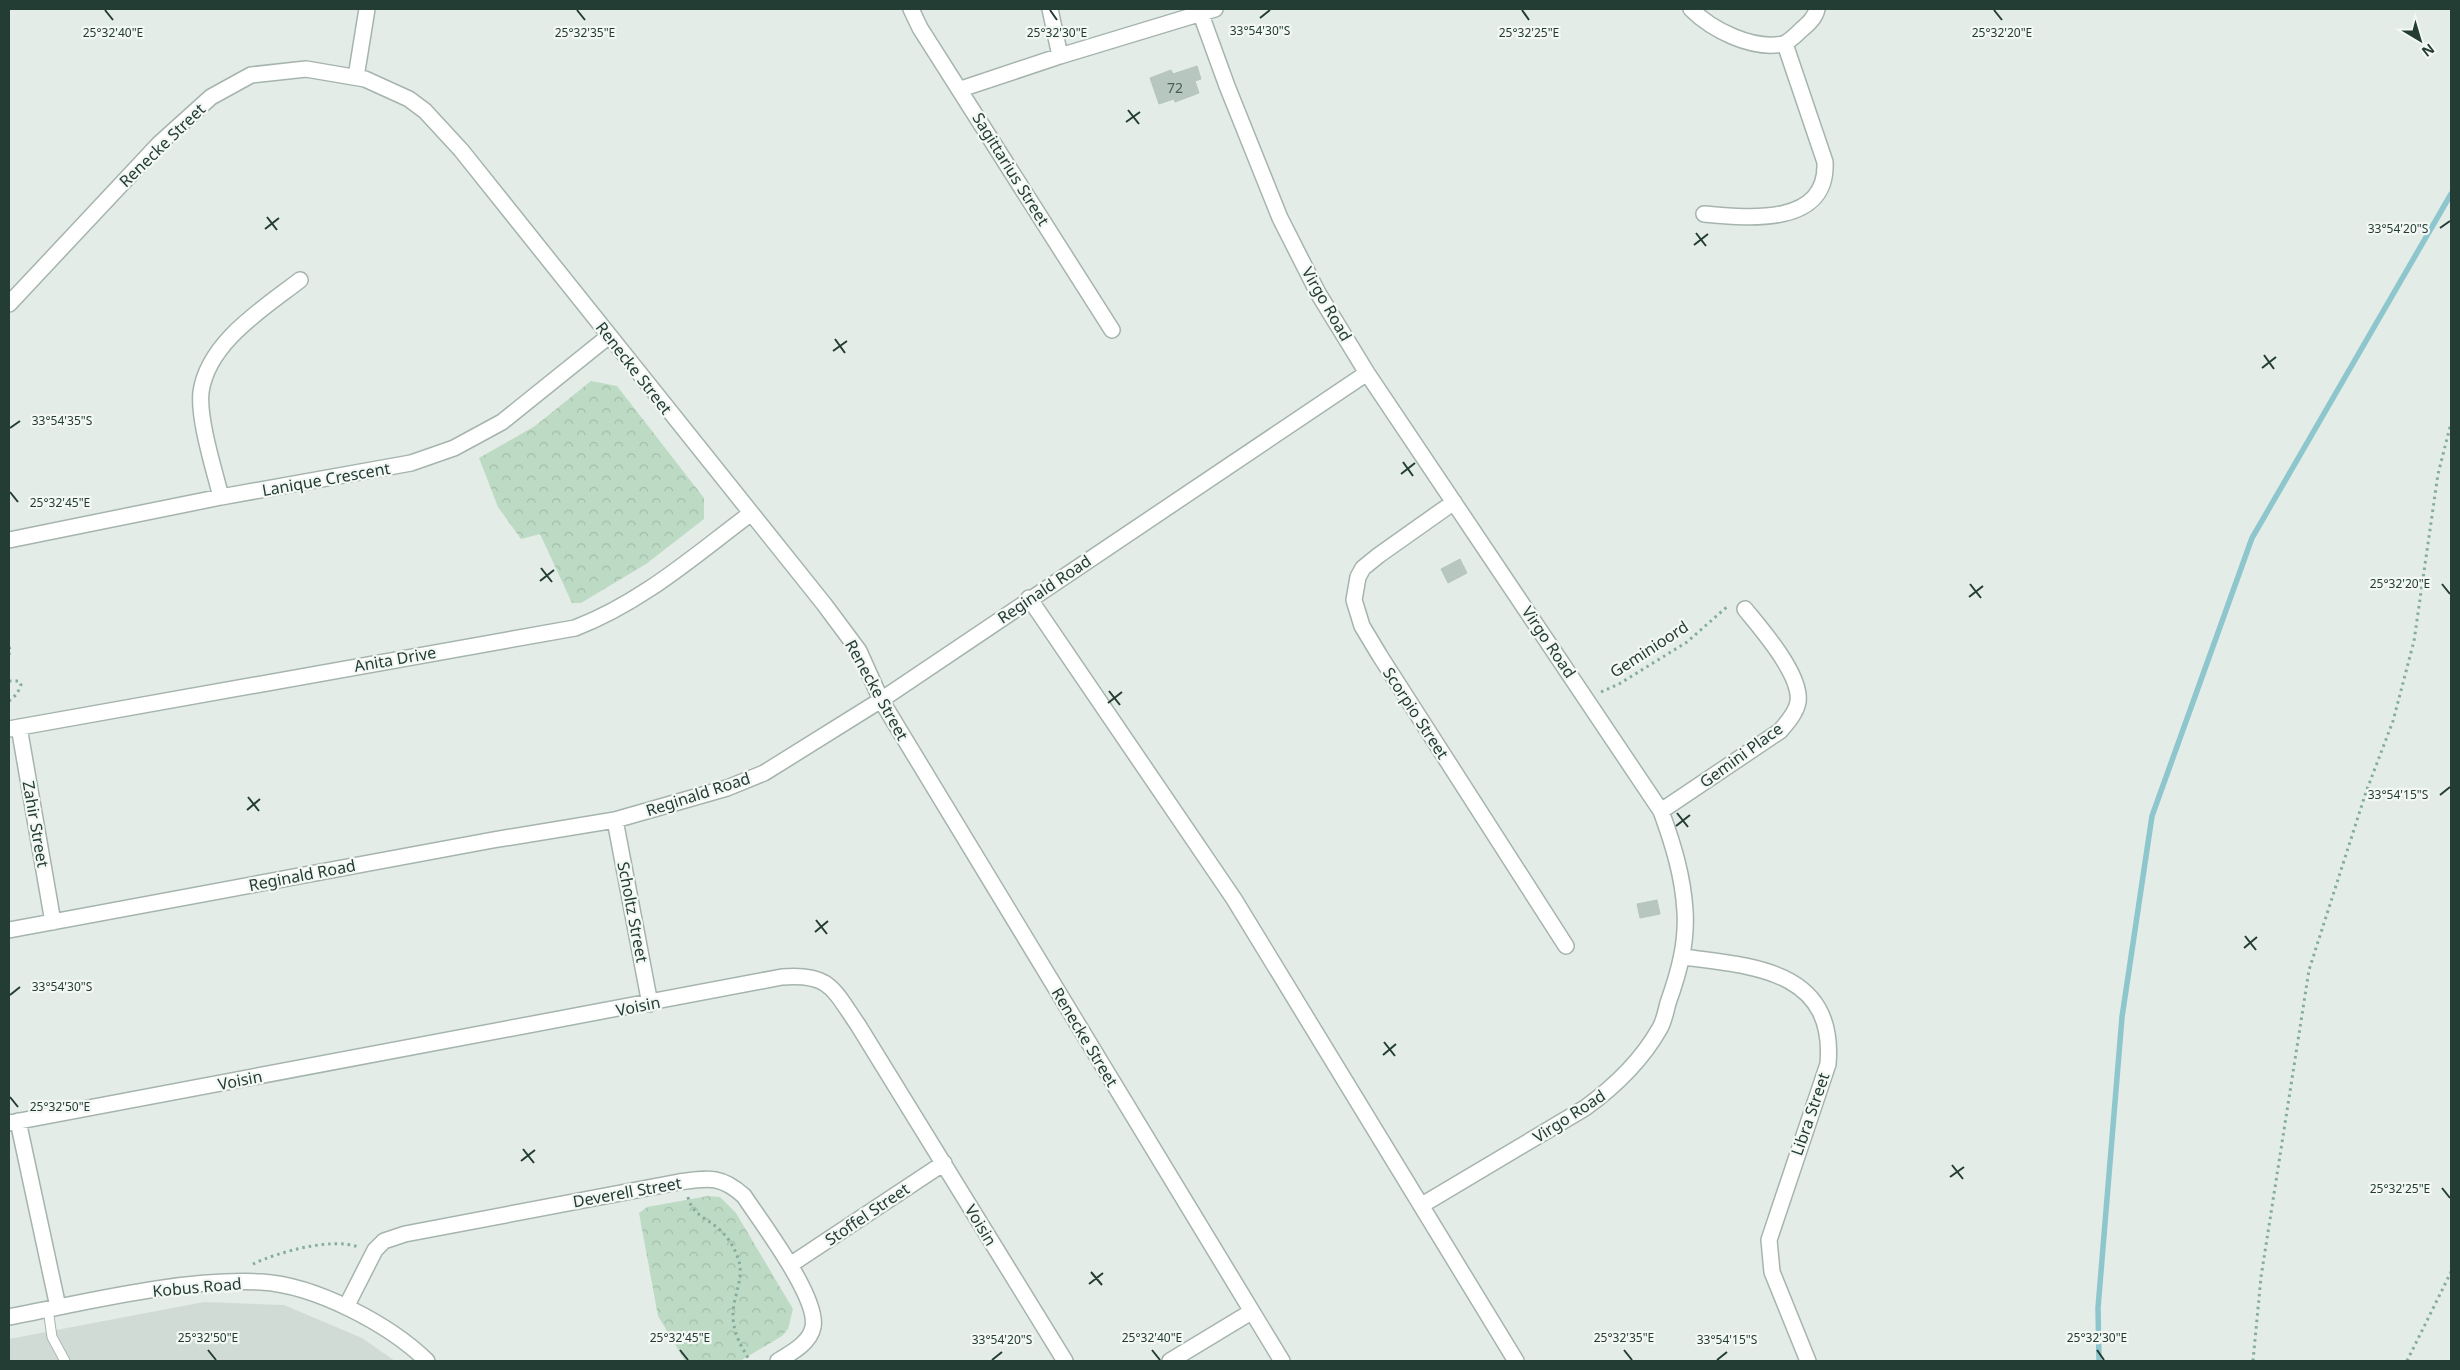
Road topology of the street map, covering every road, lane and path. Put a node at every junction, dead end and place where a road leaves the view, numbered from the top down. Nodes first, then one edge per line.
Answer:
1 (367, 9) edge
2 (911, 9) edge
3 (1050, 9) edge
4 (1216, 9) edge
5 (1691, 9) edge
6 (1817, 9) edge
7 (1200, 11) edge
8 (1785, 44) junction
9 (1060, 56) junction
10 (356, 77) junction
11 (961, 89) junction
12 (1704, 214) dead end
13 (300, 280) dead end
14 (9, 304) edge
15 (1112, 330) dead end
16 (609, 336) junction
17 (1367, 373) junction
18 (2451, 423) edge
19 (221, 497) junction
20 (1454, 502) junction
21 (750, 514) junction
22 (9, 540) edge
23 (1029, 598) junction
24 (1745, 609) joint
25 (9, 647) edge
26 (9, 654) edge
27 (9, 681) edge
28 (1586, 698) junction
29 (9, 700) edge
30 (881, 700) junction
31 (14, 728) edge
32 (1661, 811) junction
33 (615, 820) junction
34 (53, 922) junction
35 (9, 930) edge
36 (1566, 946) dead end
37 (1684, 957) junction
38 (650, 1004) junction
39 (14, 1122) edge
40 (944, 1163) junction
41 (686, 1181) junction
42 (1422, 1205) junction
43 (790, 1265) junction
44 (2451, 1272) edge
45 (346, 1307) junction
46 (53, 1308) junction
47 (1251, 1312) junction
48 (9, 1317) edge
49 (66, 1361) edge
50 (428, 1361) edge
51 (750, 1361) edge
52 (778, 1361) edge
53 (1065, 1361) edge
54 (1170, 1361) edge
55 (1282, 1361) edge
56 (1516, 1361) edge
57 (1808, 1361) edge
58 (2253, 1361) edge
59 (2407, 1361) edge

1 - 10 street
2 - 11 street, Sagittarius Street
3 - 9 street
4 - 7 street
5 - 8 street
6 - 8 street
7 - 9 street
7 - 17 street, Virgo Road
8 - 12 street
9 - 11 street
10 - 14 street, Renecke Street
10 - 16 street, Renecke Street
11 - 15 street, Sagittarius Street
13 - 19 street
16 - 19 street, Lanique Crescent
16 - 21 street, Renecke Street
17 - 20 street, Virgo Road
17 - 23 street, Reginald Road
18 - 58 path
19 - 22 street, Lanique Crescent
20 - 28 street, Virgo Road
20 - 36 street, Scorpio Street
21 - 30 street, Renecke Street
21 - 31 street, Anita Drive
23 - 30 street, Reginald Road
23 - 42 street
24 - 28 path, Geminioord
24 - 32 street, Gemini Place
25 - 26 path
27 - 29 path
28 - 32 street, Virgo Road
30 - 33 street, Reginald Road
30 - 47 street, Renecke Street
31 - 34 street, Zahir Street
32 - 37 street, Virgo Road
33 - 34 street, Reginald Road
33 - 38 street, Scholtz Street
34 - 35 street, Reginald Road
37 - 42 street, Virgo Road
37 - 57 street, Libra Street
38 - 39 street, Voisin
38 - 40 street, Voisin
39 - 46 street
40 - 43 street, Stoffel Street
40 - 53 street, Voisin
41 - 43 street, Deverell Street
41 - 45 street, Deverell Street
41 - 51 path
42 - 56 street
43 - 52 street, Deverell Street
44 - 59 path
45 - 46 street, Kobus Road
45 - 50 street, Kobus Road
46 - 48 street, Kobus Road
46 - 49 lane
47 - 54 street
47 - 55 street, Renecke Street

